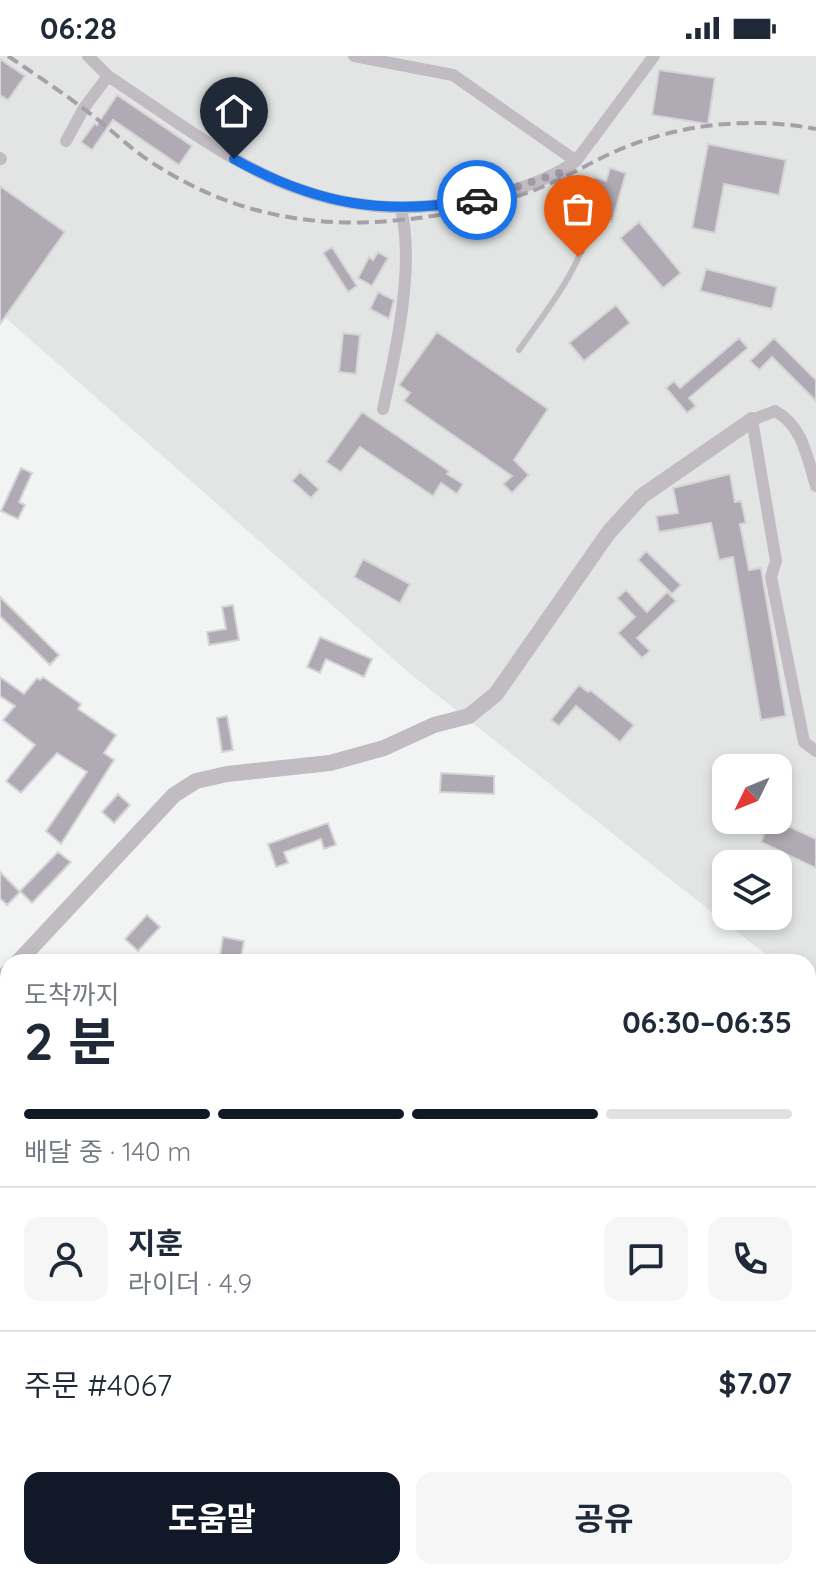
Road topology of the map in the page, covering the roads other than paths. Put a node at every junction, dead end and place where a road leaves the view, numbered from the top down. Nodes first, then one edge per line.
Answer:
1 (88, 56) edge
2 (354, 56) edge
3 (654, 56) edge
4 (108, 76) junction
5 (66, 141) dead end
6 (576, 161) junction
7 (559, 173) junction
8 (401, 209) junction
9 (519, 350) dead end
10 (383, 409) dead end
11 (752, 420) junction
12 (816, 486) edge
13 (816, 751) edge
14 (25, 954) edge

1 - 4 street
2 - 6 street
3 - 6 street
4 - 5 street
4 - 8 street
6 - 7 street
7 - 8 street
7 - 9 lane
8 - 10 street
11 - 12 street
11 - 13 street
11 - 14 street

